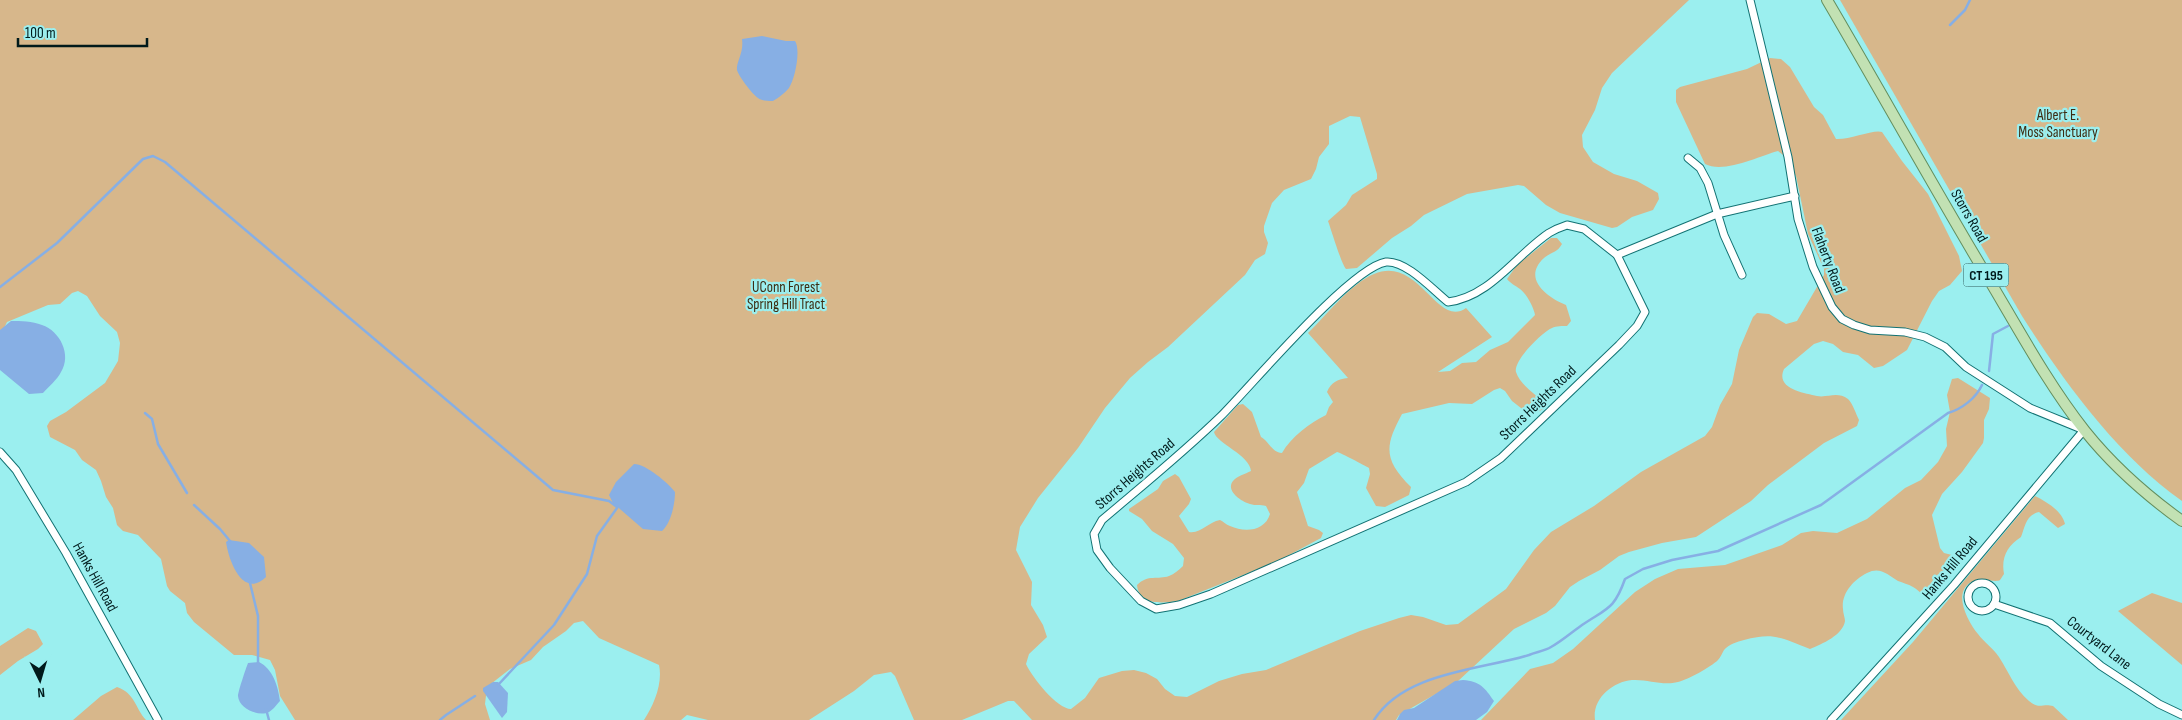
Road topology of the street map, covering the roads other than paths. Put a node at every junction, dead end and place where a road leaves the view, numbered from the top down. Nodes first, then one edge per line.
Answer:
1 (1750, 0) edge
2 (1826, 0) edge
3 (1688, 158) dead end
4 (1795, 196) junction
5 (1718, 214) junction
6 (1617, 255) junction
7 (1742, 275) dead end
8 (2084, 430) junction
9 (0, 452) edge
10 (2182, 521) edge
11 (1994, 604) junction
12 (2182, 715) edge
13 (158, 720) edge
14 (1831, 720) edge

1 - 4 street, Flaherty Road
2 - 8 main road, Storrs Road / CT 195
3 - 5 street
4 - 5 street
4 - 8 street, Flaherty Road
5 - 6 street
5 - 7 street
6 - 6 street, Storrs Heights Road
8 - 10 main road, Storrs Road / CT 195
8 - 14 street, Hanks Hill Road
9 - 13 street, Hanks Hill Road
11 - 11 street, Courtyard Lane
11 - 12 street, Courtyard Lane

